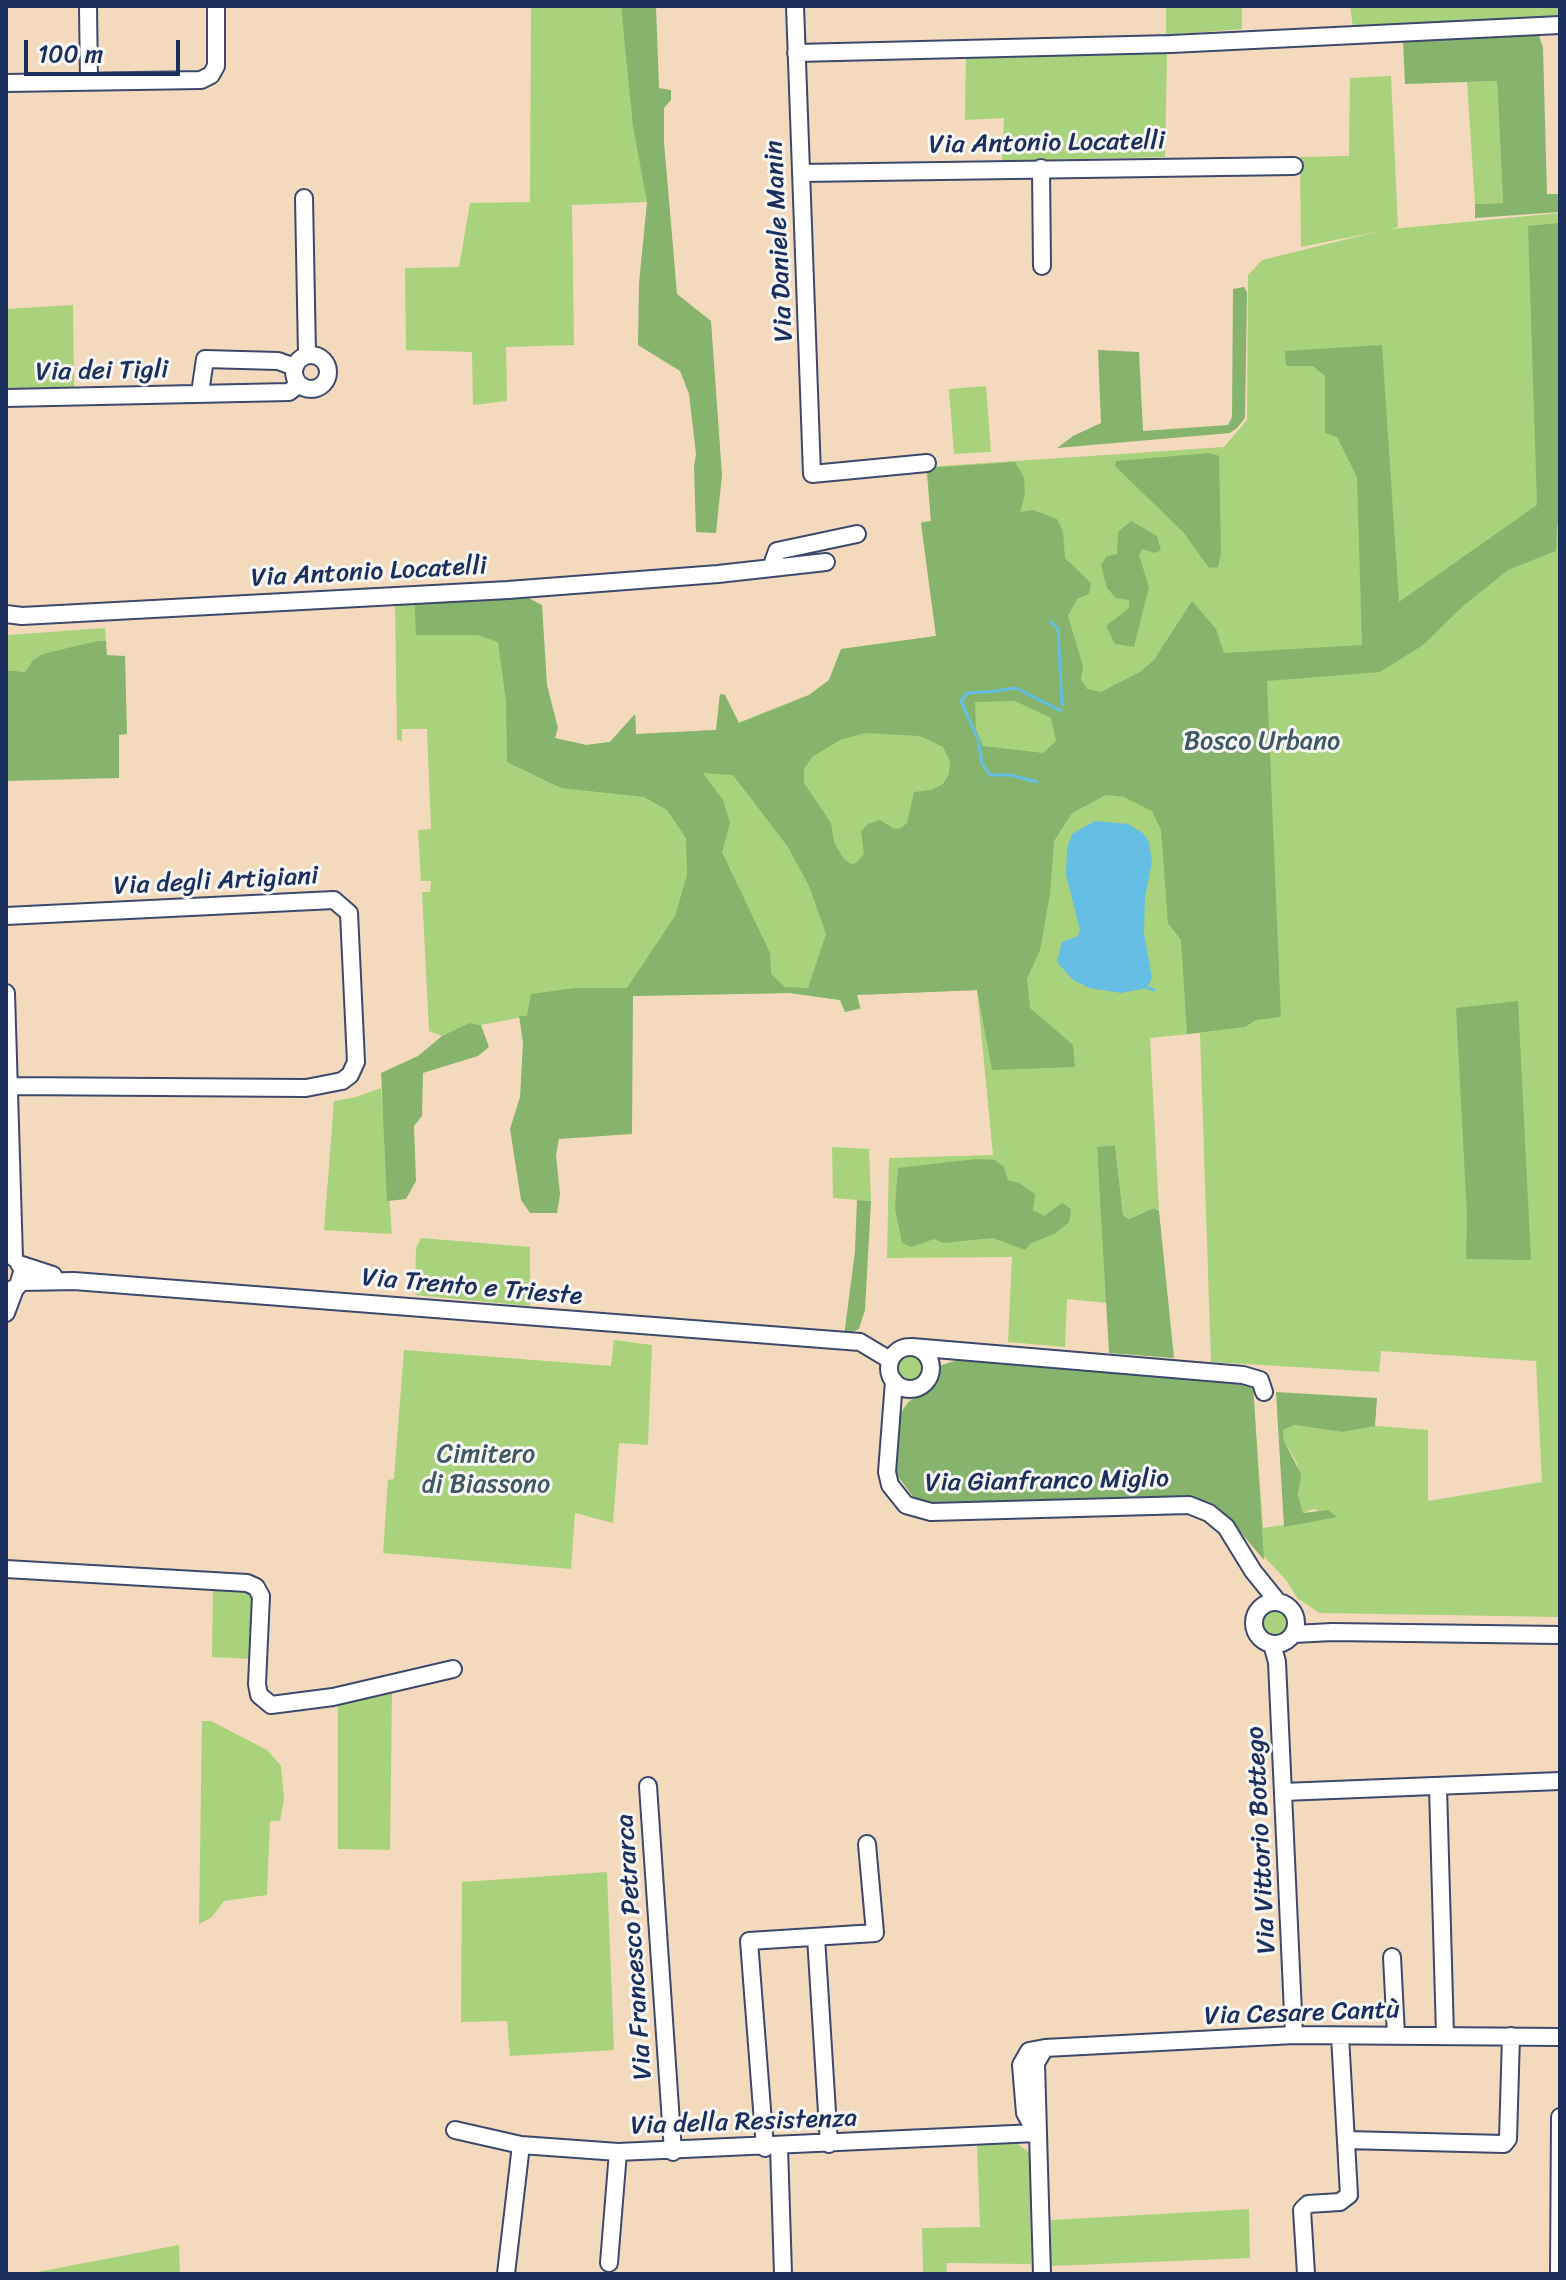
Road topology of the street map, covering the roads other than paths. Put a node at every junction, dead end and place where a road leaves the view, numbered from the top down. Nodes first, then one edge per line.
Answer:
1 (88, 6) edge
2 (216, 6) edge
3 (795, 6) edge
4 (1560, 25) edge
5 (796, 53) junction
6 (89, 81) junction
7 (6, 83) edge
8 (1294, 166) dead end
9 (1041, 168) junction
10 (801, 173) junction
11 (304, 198) dead end
12 (1042, 266) dead end
13 (307, 354) junction
14 (295, 367) junction
15 (298, 385) junction
16 (200, 393) junction
17 (6, 398) edge
18 (927, 463) dead end
19 (857, 534) dead end
20 (826, 562) dead end
21 (771, 568) junction
22 (11, 617) edge
23 (6, 916) edge
24 (6, 993) edge
25 (11, 1086) junction
26 (8, 1209) edge
27 (13, 1259) edge
28 (74, 1281) junction
29 (13, 1288) edge
30 (6, 1313) edge
31 (866, 1345) junction
32 (908, 1347) junction
33 (958, 1349) junction
34 (890, 1360) junction
35 (931, 1365) junction
36 (894, 1381) junction
37 (910, 1389) junction
38 (1264, 1392) dead end
39 (892, 1416) junction
40 (6, 1569) edge
41 (1253, 1571) junction
42 (1285, 1606) junction
43 (1260, 1607) junction
44 (1332, 1632) junction
45 (1294, 1634) junction
46 (1560, 1635) edge
47 (1272, 1644) junction
48 (453, 1669) dead end
49 (1560, 1781) edge
50 (648, 1786) dead end
51 (1438, 1787) junction
52 (1283, 1792) junction
53 (867, 1844) dead end
54 (816, 1937) junction
55 (1392, 1957) dead end
56 (1294, 2035) junction
57 (1396, 2035) junction
58 (1445, 2035) junction
59 (1340, 2036) junction
60 (1511, 2036) junction
61 (1560, 2037) edge
62 (1560, 2117) edge
63 (455, 2130) dead end
64 (1036, 2133) junction
65 (1346, 2140) junction
66 (829, 2144) junction
67 (521, 2145) junction
68 (772, 2148) junction
69 (618, 2152) junction
70 (673, 2152) junction
71 (609, 2263) dead end
72 (506, 2274) edge
73 (783, 2274) edge
74 (1042, 2274) edge
75 (1306, 2274) edge
76 (1559, 2274) edge

1 - 6 street
2 - 6 street
3 - 5 street, Via Daniele Manin
4 - 5 street
5 - 10 street, Via Daniele Manin
6 - 7 street
8 - 9 street, Via Antonio Locatelli
9 - 10 street, Via Antonio Locatelli
9 - 12 street
10 - 18 street, Via Daniele Manin
11 - 13 street
13 - 14 street
13 - 15 street, Via dei Tigli
14 - 15 street
14 - 16 street, Via dei Tigli
15 - 16 street, Via dei Tigli
16 - 17 street, Via dei Tigli
19 - 21 street
20 - 21 street, Via Antonio Locatelli
21 - 22 street, Via Antonio Locatelli
23 - 25 street, Via degli Artigiani
24 - 25 street
25 - 26 street
26 - 27 street
27 - 28 street, Via Trento e Trieste
27 - 29 street
28 - 29 street, Via Trento e Trieste
28 - 31 street, Via Trento e Trieste
29 - 30 street
31 - 32 street, Via Trento e Trieste
31 - 34 street, Via Trento e Trieste
32 - 33 street
32 - 34 street
32 - 35 street
33 - 35 street
33 - 38 street
34 - 36 street
35 - 37 street
36 - 37 street
36 - 39 street, Via Gianfranco Miglio
37 - 39 street, Via Gianfranco Miglio
39 - 41 street, Via Gianfranco Miglio
40 - 48 street
41 - 42 street, Via Gianfranco Miglio
41 - 43 street, Via Gianfranco Miglio
42 - 43 street
42 - 44 street
42 - 45 street
43 - 47 street
44 - 45 street
44 - 46 street
45 - 47 street
47 - 52 street, Via Vittorio Bottego
49 - 51 street
50 - 70 street, Via Francesco Petrarca
51 - 52 street
51 - 58 street
52 - 56 street, Via Vittorio Bottego
53 - 54 street
54 - 66 street
54 - 68 street
55 - 57 street
56 - 59 street, Via Cesare Cantù
56 - 64 street, Via Cesare Cantù
57 - 58 street, Via Cesare Cantù
57 - 59 street, Via Cesare Cantù
58 - 60 street, Via Cesare Cantù
59 - 65 street
60 - 61 street, Via Cesare Cantù
60 - 65 street
62 - 76 street
63 - 67 street, Via della Resistenza
64 - 66 street, Via della Resistenza
64 - 74 street
65 - 75 street
66 - 68 street, Via della Resistenza
67 - 69 street, Via della Resistenza
67 - 72 street
68 - 70 street, Via della Resistenza
68 - 73 street
69 - 70 street, Via della Resistenza
69 - 71 street

